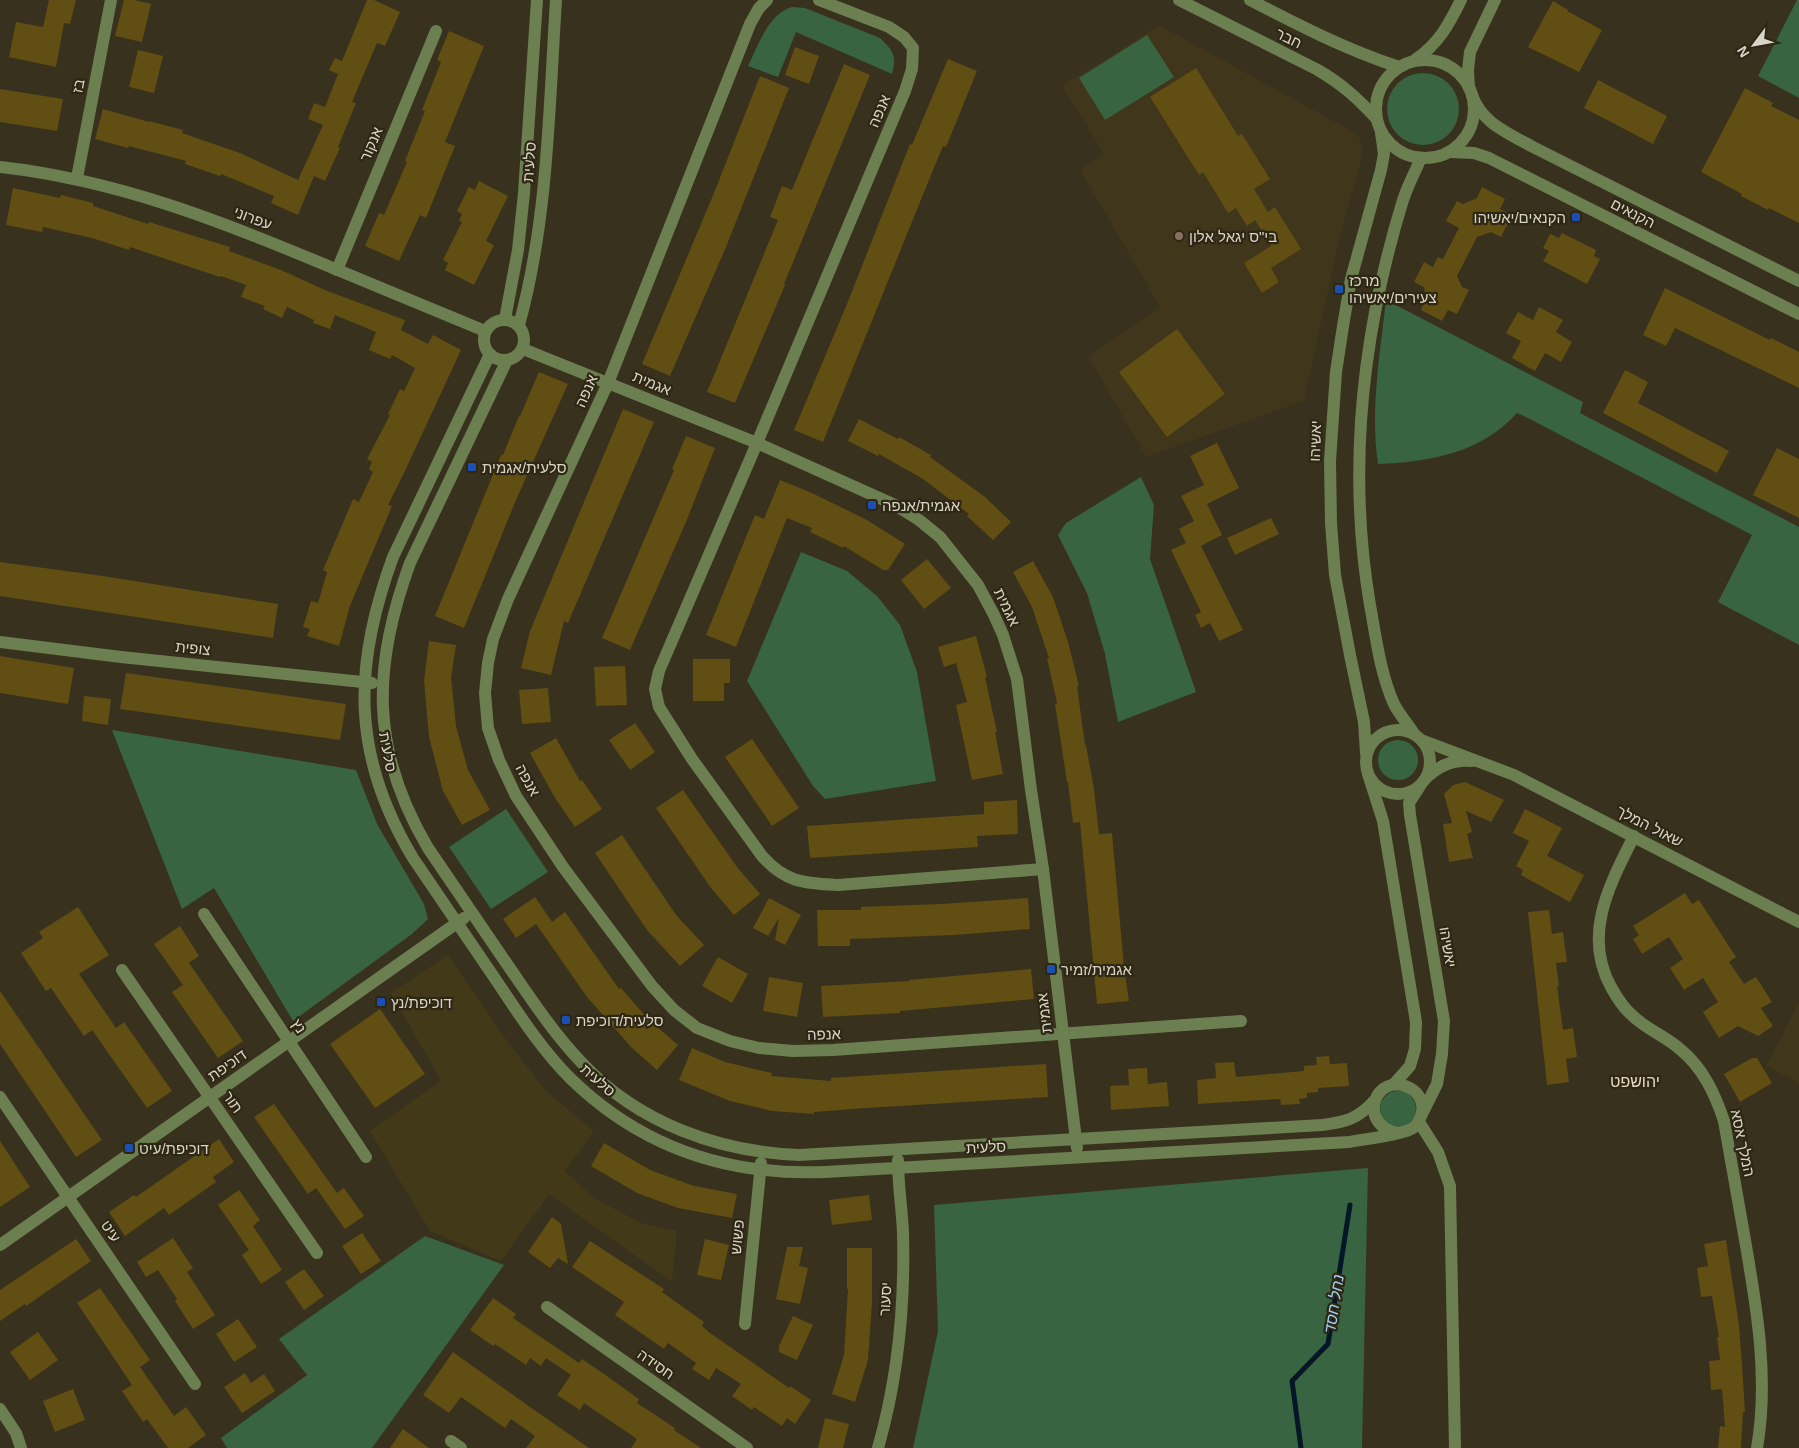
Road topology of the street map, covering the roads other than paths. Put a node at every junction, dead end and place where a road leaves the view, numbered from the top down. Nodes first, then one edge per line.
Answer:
1 (111, 0) edge
2 (537, 0) edge
3 (556, 0) edge
4 (767, 0) edge
5 (819, 0) edge
6 (1179, 0) edge
7 (1250, 0) edge
8 (1461, 0) edge
9 (1495, 0) edge
10 (436, 31) dead end
11 (1414, 61) junction
12 (1399, 67) junction
13 (1470, 91) junction
14 (1376, 118) junction
15 (1381, 133) junction
16 (1450, 152) junction
17 (1421, 158) junction
18 (0, 167) edge
19 (77, 178) junction
20 (337, 270) junction
21 (1799, 281) edge
22 (1799, 314) edge
23 (505, 319) junction
24 (519, 325) junction
25 (485, 331) junction
26 (523, 349) junction
27 (490, 354) junction
28 (507, 360) junction
29 (608, 383) junction
30 (757, 443) junction
31 (0, 642) edge
32 (382, 682) junction
33 (364, 683) junction
34 (1413, 732) junction
35 (1424, 741) junction
36 (1366, 753) junction
37 (1484, 762) junction
38 (1368, 774) junction
39 (1424, 782) junction
40 (1634, 836) junction
41 (1044, 869) junction
42 (472, 912) junction
43 (204, 914) dead end
44 (1799, 922) edge
45 (457, 923) junction
46 (122, 970) dead end
47 (1241, 1021) dead end
48 (1063, 1034) junction
49 (289, 1041) junction
50 (1394, 1084) junction
51 (0, 1097) edge
52 (210, 1097) junction
53 (1375, 1100) junction
54 (1420, 1118) junction
55 (1398, 1133) junction
56 (1076, 1140) junction
57 (898, 1150) junction
58 (762, 1152) junction
59 (366, 1157) dead end
60 (1079, 1158) junction
61 (898, 1168) junction
62 (760, 1170) junction
63 (68, 1197) junction
64 (0, 1245) edge
65 (317, 1252) dead end
66 (547, 1307) dead end
67 (745, 1324) dead end
68 (195, 1384) dead end
69 (0, 1409) edge
70 (21, 1448) edge
71 (747, 1448) edge
72 (878, 1448) edge
73 (1456, 1448) edge
74 (1757, 1448) edge

1 - 19 street, בז
2 - 23 street, סלעית
3 - 24 street, סלעית
4 - 29 street, אנפה
5 - 30 street, אנפה
6 - 14 street, חבר
7 - 12 street, חבר
8 - 11 street
9 - 13 street
10 - 20 street, אנקור
11 - 12 street
11 - 13 street
12 - 14 street
13 - 16 street
13 - 21 street, הקנאים
14 - 15 street
15 - 17 street
15 - 36 street, יאשיהו
16 - 17 street
16 - 22 street, הקנאים
17 - 34 street
18 - 19 street, עפרוני
19 - 20 street, עפרוני
20 - 25 street, עפרוני
23 - 24 street
23 - 25 street
24 - 26 street
25 - 27 street
26 - 28 street
26 - 29 street, אגמית
27 - 28 street
27 - 33 street, סלעית
28 - 32 street, סלעית
29 - 30 street, אגמית
29 - 48 street, אנפה
30 - 41 street, אגמית
30 - 41 street, אנפה
31 - 33 street, צופית
32 - 33 street, צופית
32 - 42 street, סלעית
33 - 45 street, סלעית
34 - 35 street
34 - 36 street
35 - 37 street, שאול המלך
35 - 39 street
36 - 38 street
37 - 39 street, שאול המלך
37 - 40 street, שאול המלך
38 - 39 street
38 - 50 street
39 - 54 street, יאשיהו
40 - 44 street, שאול המלך
40 - 74 street, המלך אסא
41 - 48 street, אגמית
42 - 45 street, דוכיפת
42 - 58 street, סלעית
43 - 49 street, נץ
45 - 49 street, דוכיפת
45 - 62 street, סלעית
46 - 52 street, תור
47 - 48 street, אנפה
48 - 56 street, אגמית
49 - 52 street, דוכיפת
49 - 59 street, נץ
50 - 53 street
50 - 54 street
51 - 63 street, עיט
52 - 63 street, דוכיפת
52 - 65 street, תור
53 - 55 street
53 - 56 street, סלעית
54 - 55 street
54 - 73 street
55 - 60 street, סלעית
56 - 57 street, סלעית
56 - 60 street, אגמית
57 - 58 street, סלעית
57 - 61 street, יסעור
58 - 62 street, פשוש
60 - 61 street, סלעית
61 - 62 street, סלעית
61 - 72 street, יסעור
62 - 67 street, פשוש
63 - 64 street, דוכיפת
63 - 68 street, עיט
66 - 71 street, חסידה
69 - 70 street

